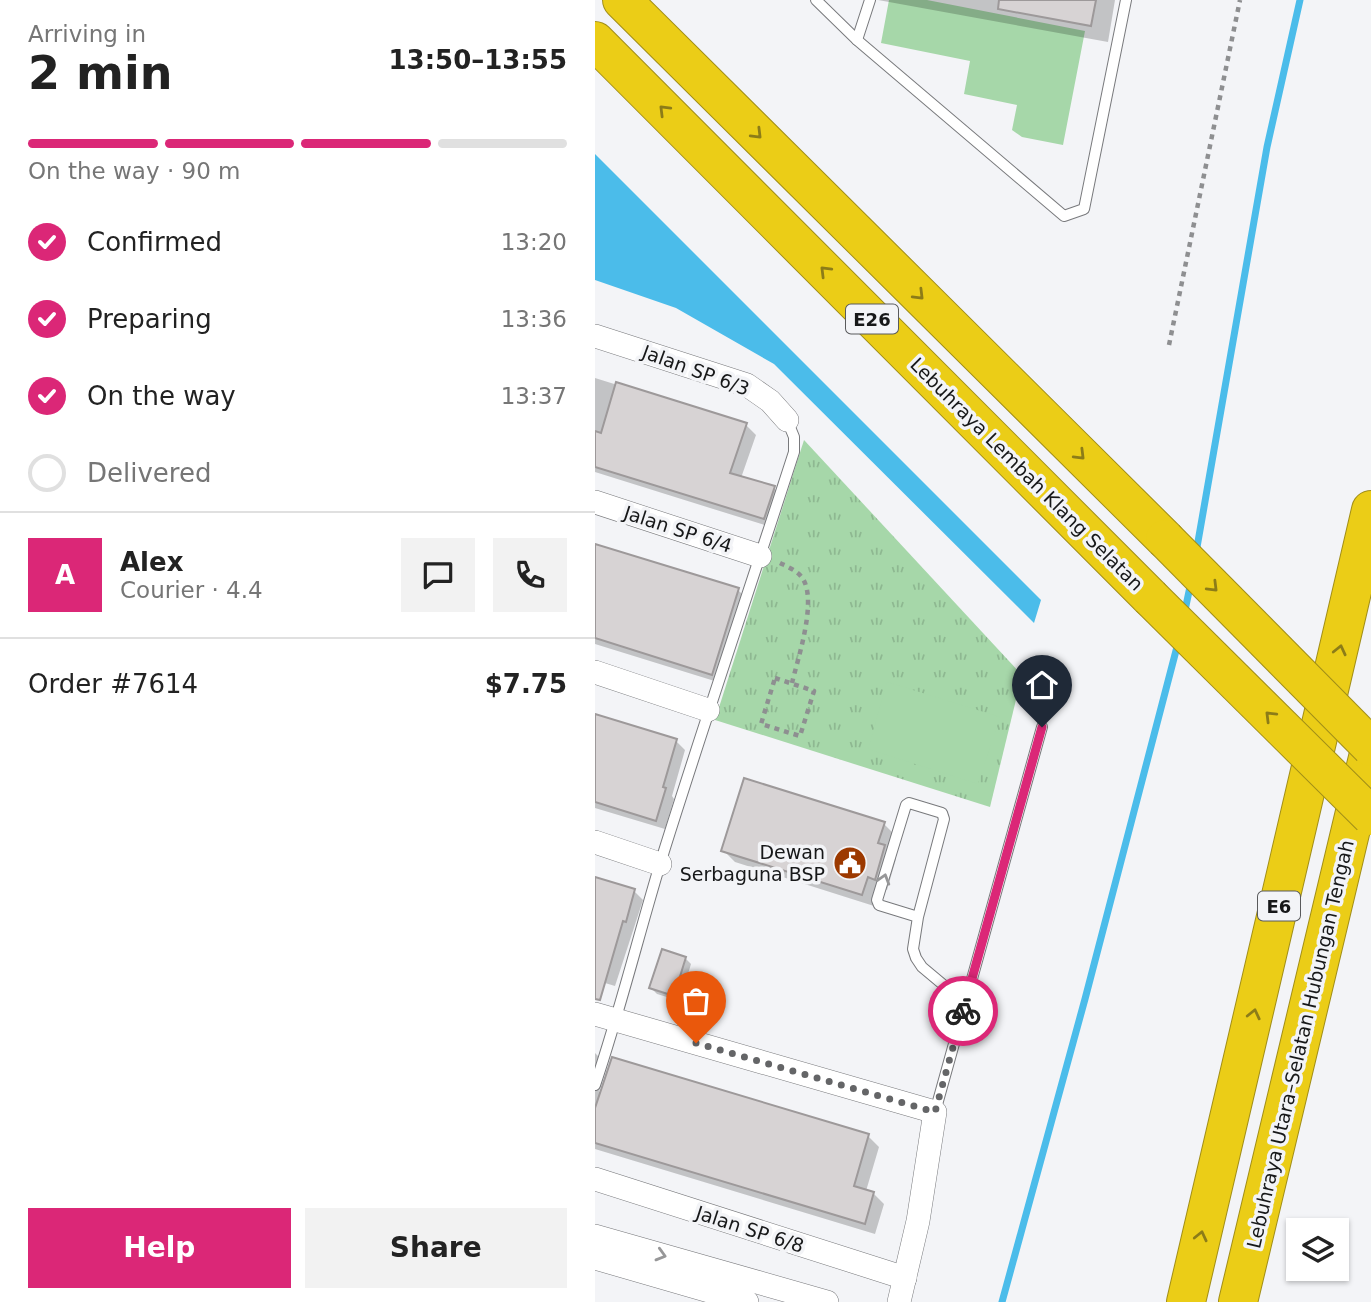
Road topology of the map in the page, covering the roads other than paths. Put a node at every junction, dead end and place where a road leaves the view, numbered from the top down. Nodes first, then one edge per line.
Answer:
1 (622, 0) edge
2 (816, 0) edge
3 (870, 0) edge
4 (1126, 0) edge
5 (856, 40) junction
6 (595, 41) edge
7 (595, 336) edge
8 (787, 420) joint
9 (595, 502) edge
10 (1371, 510) edge
11 (760, 556) junction
12 (595, 672) edge
13 (708, 710) junction
14 (1042, 727) dead end
15 (1371, 746) edge
16 (1371, 816) edge
17 (595, 842) edge
18 (660, 864) junction
19 (918, 917) junction
20 (965, 1003) junction
21 (606, 1017) edge
22 (595, 1085) edge
23 (935, 1112) junction
24 (595, 1179) edge
25 (595, 1236) edge
26 (595, 1258) edge
27 (905, 1278) junction
28 (747, 1302) edge
29 (827, 1302) edge
30 (899, 1302) edge
31 (1186, 1302) edge
32 (1238, 1302) edge

1 -> 15 highway, E26, bridge
2 - 5 lane
3 - 5 lane
4 - 5 lane
16 -> 6 highway, Lebuhraya Lembah Klang Selatan / E26, bridge
7 - 8 street, Jalan SP 6/3
8 - 11 lane
9 - 11 street, Jalan SP 6/4
31 -> 10 highway, E6
11 - 13 lane
12 - 13 street
13 - 18 lane
14 - 20 lane
15 - 32 highway, Lebuhraya Utara–Selatan Hubungan Tengah / E6
17 - 18 street
18 - 21 lane
19 -> 19 lane
19 - 20 lane
20 - 23 lane
21 - 22 lane
21 - 23 street
23 - 27 street
24 - 27 street, Jalan SP 6/8
25 -> 29 street
26 - 28 street
27 - 30 street

